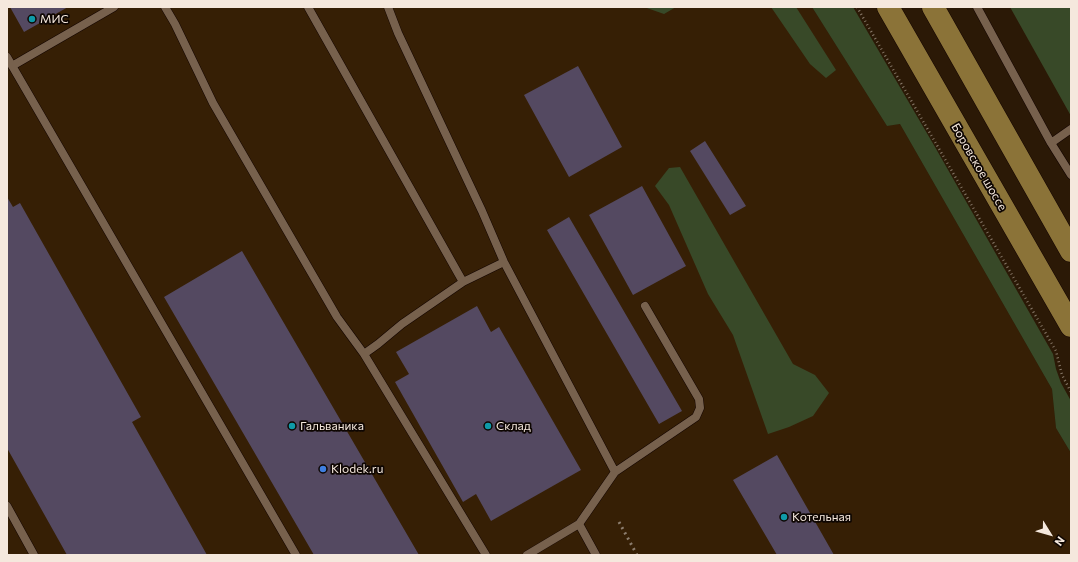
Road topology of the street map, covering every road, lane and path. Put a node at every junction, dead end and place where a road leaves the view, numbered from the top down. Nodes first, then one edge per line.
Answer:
1 (114, 7) edge
2 (165, 7) edge
3 (308, 7) edge
4 (388, 7) edge
5 (857, 7) edge
6 (888, 7) edge
7 (933, 7) edge
8 (977, 7) edge
9 (7, 57) edge
10 (12, 66) junction
11 (1071, 128) edge
12 (1051, 143) junction
13 (1071, 176) edge
14 (1071, 251) edge
15 (504, 262) junction
16 (463, 282) junction
17 (644, 306) dead end
18 (1071, 326) edge
19 (364, 354) junction
20 (1071, 392) edge
21 (615, 472) junction
22 (7, 506) edge
23 (579, 524) junction
24 (34, 555) edge
25 (296, 555) edge
26 (486, 555) edge
27 (527, 555) edge
28 (596, 555) edge

1 - 10 lane
2 - 19 lane
3 - 16 lane
4 - 15 lane
5 - 20 path
6 - 18 main road, Боровское шоссе
7 - 14 main road
8 - 12 lane
9 - 10 lane
10 - 25 lane
11 - 12 lane
12 - 13 lane
15 - 16 lane
15 - 21 lane
16 - 19 lane
17 - 21 lane
19 - 26 lane
21 - 23 lane
22 - 24 lane
23 - 27 lane
23 - 28 lane

